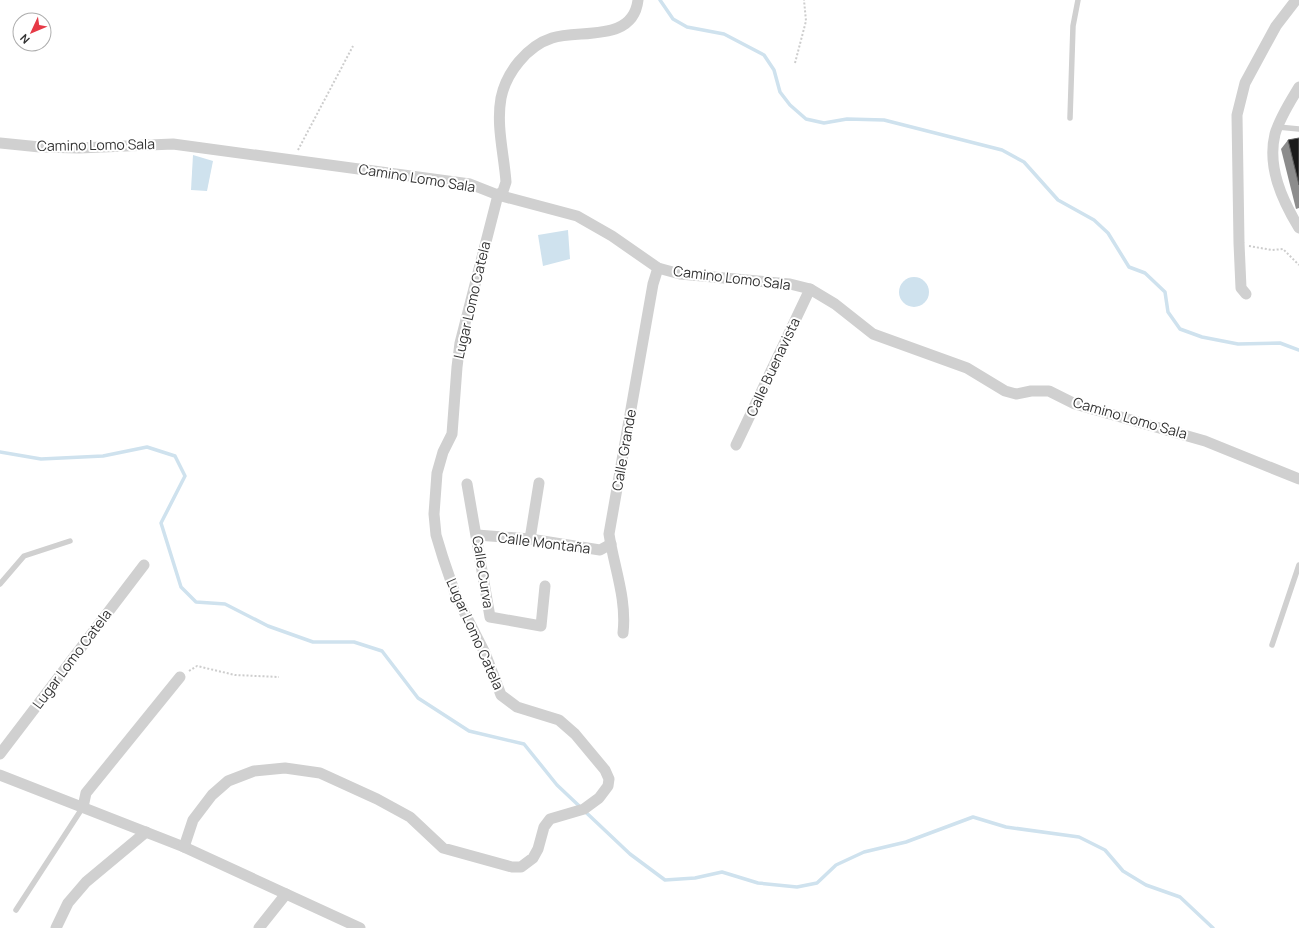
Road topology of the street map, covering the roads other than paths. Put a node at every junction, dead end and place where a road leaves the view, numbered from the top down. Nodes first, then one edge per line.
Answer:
1 (638, 0) edge
2 (1078, 0) edge
3 (1296, 0) edge
4 (1299, 87) edge
5 (1070, 118) dead end
6 (1278, 127) junction
7 (1299, 128) edge
8 (0, 143) edge
9 (498, 195) junction
10 (1299, 228) edge
11 (658, 268) junction
12 (810, 289) junction
13 (1246, 294) dead end
14 (736, 445) dead end
15 (1299, 479) edge
16 (539, 483) dead end
17 (467, 484) dead end
18 (477, 535) junction
19 (530, 539) junction
20 (70, 541) dead end
21 (611, 544) junction
22 (144, 565) dead end
23 (1299, 565) edge
24 (0, 584) edge
25 (545, 586) dead end
26 (623, 633) dead end
27 (1272, 645) dead end
28 (180, 677) road end
29 (0, 754) edge
30 (0, 775) edge
31 (83, 807) junction
32 (146, 832) junction
33 (184, 847) junction
34 (286, 894) junction
35 (16, 910) dead end
36 (56, 928) edge
37 (259, 928) edge
38 (360, 928) edge

1 - 9 street
2 - 5 lane
3 - 13 street
4 - 6 street
6 - 7 lane
6 - 10 street
8 - 9 street, Camino Lomo Sala
9 - 11 street, Camino Lomo Sala
9 - 33 street, Lugar Lomo Catela
11 - 12 street, Camino Lomo Sala
11 - 21 street, Calle Grande
12 - 14 street, Calle Buenavista
12 - 15 street, Camino Lomo Sala
16 - 19 street
17 - 18 street, Calle Curva
18 - 19 street, Calle Montaña
18 - 25 street, Calle Curva
19 - 21 street, Calle Montaña
20 - 24 lane
21 - 26 street, Calle Grande
22 - 29 street, Lugar Lomo Catela
23 - 27 lane
28 - 31 street
30 - 31 street
31 - 32 street
31 - 35 lane
32 - 33 street
32 - 36 street
33 - 34 street
34 - 37 street
34 - 38 street

